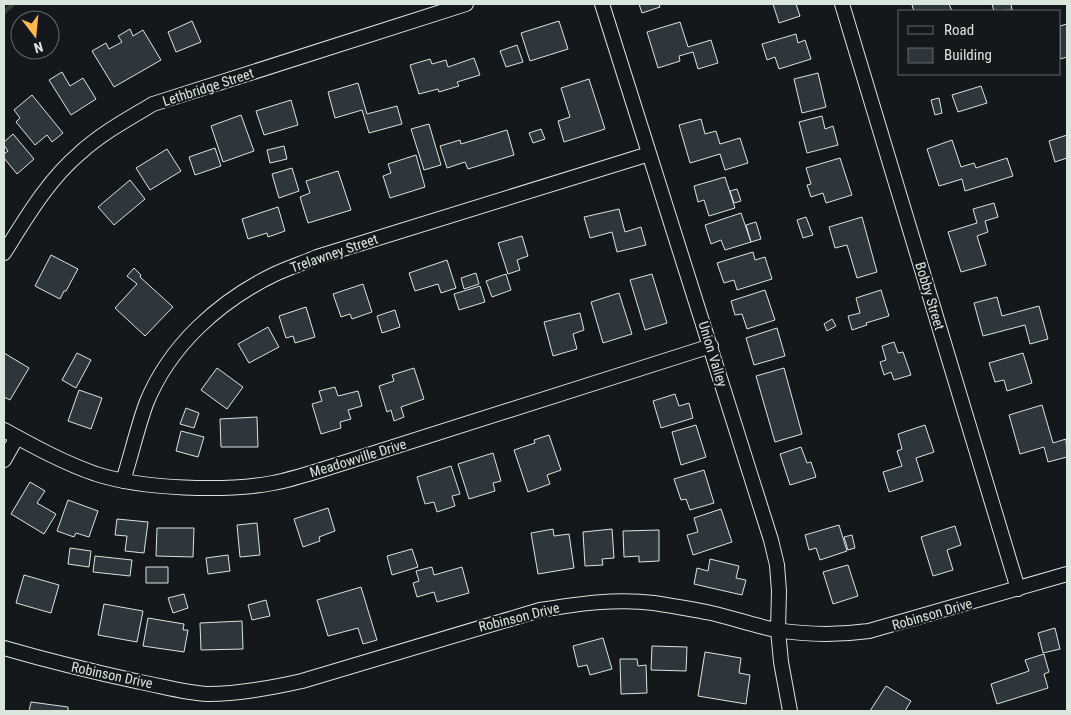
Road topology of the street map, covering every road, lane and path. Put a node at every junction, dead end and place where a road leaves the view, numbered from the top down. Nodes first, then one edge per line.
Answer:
1 (466, 4) edge
2 (602, 4) edge
3 (842, 4) edge
4 (649, 154) junction
5 (4, 253) edge
6 (710, 346) junction
7 (4, 430) edge
8 (17, 437) junction
9 (4, 460) edge
10 (123, 481) junction
11 (1067, 574) edge
12 (1018, 589) junction
13 (778, 630) junction
14 (4, 648) edge
15 (790, 711) edge

1 - 5 street, Lethbridge Street
2 - 4 street, Union Valley
3 - 12 street, Bobby Street
4 - 6 street, Union Valley
4 - 10 street, Trelawney Street
6 - 10 street, Meadowville Drive
6 - 13 street, Union Valley
7 - 8 street, Meadowville Drive
8 - 9 street
8 - 10 street, Meadowville Drive
11 - 12 street, Robinson Drive
12 - 13 street, Robinson Drive
13 - 14 street, Robinson Drive
13 - 15 street, Union Valley

